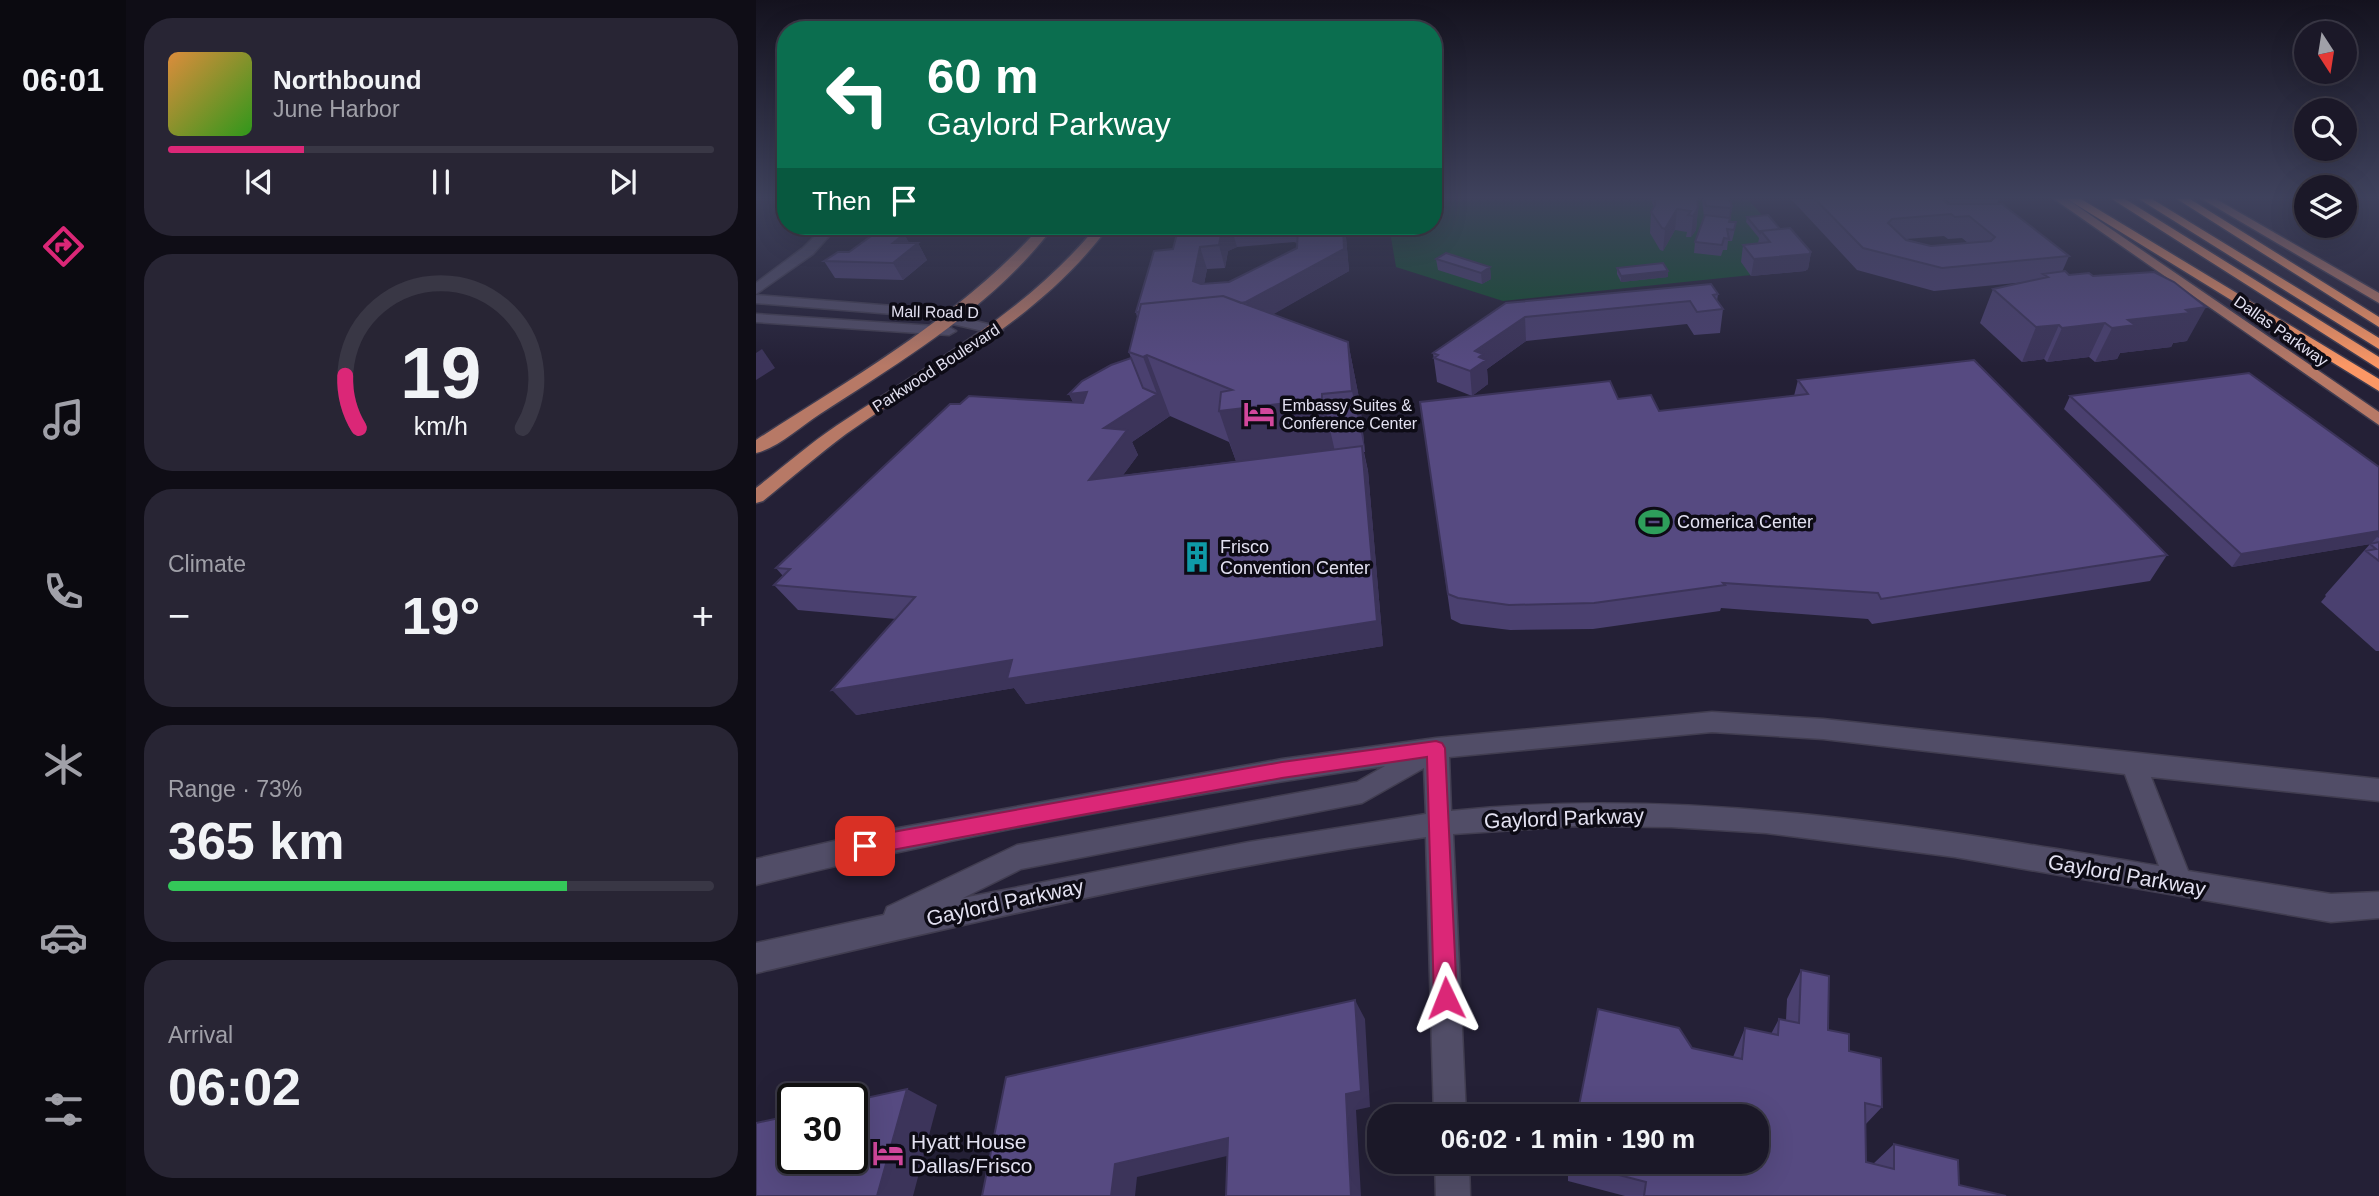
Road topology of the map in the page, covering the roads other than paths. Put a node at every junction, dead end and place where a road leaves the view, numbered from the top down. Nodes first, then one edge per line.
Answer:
1 (803, 255) edge
2 (1022, 255) edge
3 (1080, 255) edge
4 (2142, 255) edge
5 (2165, 255) edge
6 (2207, 255) edge
7 (2236, 255) edge
8 (2272, 255) edge
9 (2304, 255) edge
10 (756, 290) edge
11 (756, 299) edge
12 (2379, 299) edge
13 (756, 318) edge
14 (946, 319) junction
15 (2379, 323) edge
16 (996, 330) junction
17 (930, 331) junction
18 (2379, 344) edge
19 (2379, 364) edge
20 (2379, 386) edge
21 (2379, 420) edge
22 (756, 448) edge
23 (756, 497) edge
24 (1436, 748) junction
25 (2134, 765) junction
26 (2379, 790) edge
27 (1438, 824) junction
28 (756, 872) edge
29 (2180, 885) junction
30 (2379, 905) edge
31 (864, 933) junction
32 (756, 958) edge
33 (1450, 1104) edge
34 (1452, 1174) edge
35 (1453, 1196) edge

1 - 10 street
2 - 14 main road, Parkwood Boulevard
3 - 16 main road, Parkwood Boulevard
4 - 21 main road, Dallas Parkway
5 - 20 highway
6 - 19 highway
7 - 18 highway
8 - 15 highway
9 - 12 main road
11 - 14 street, Mall Road D
13 - 17 street, Mall Road D
14 - 16 street, Mall Road D
14 - 17 main road, Parkwood Boulevard
16 - 17 street, Mall Road D
16 - 23 main road, Parkwood Boulevard
17 - 22 main road, Parkwood Boulevard
24 - 25 street
24 - 27 street
24 - 28 street
24 - 31 street
25 - 26 street
25 - 29 street
27 - 29 street, Gaylord Parkway
27 - 31 street, Gaylord Parkway
27 - 33 street
29 - 30 street, Gaylord Parkway
31 - 32 street, Gaylord Parkway
34 - 35 street

